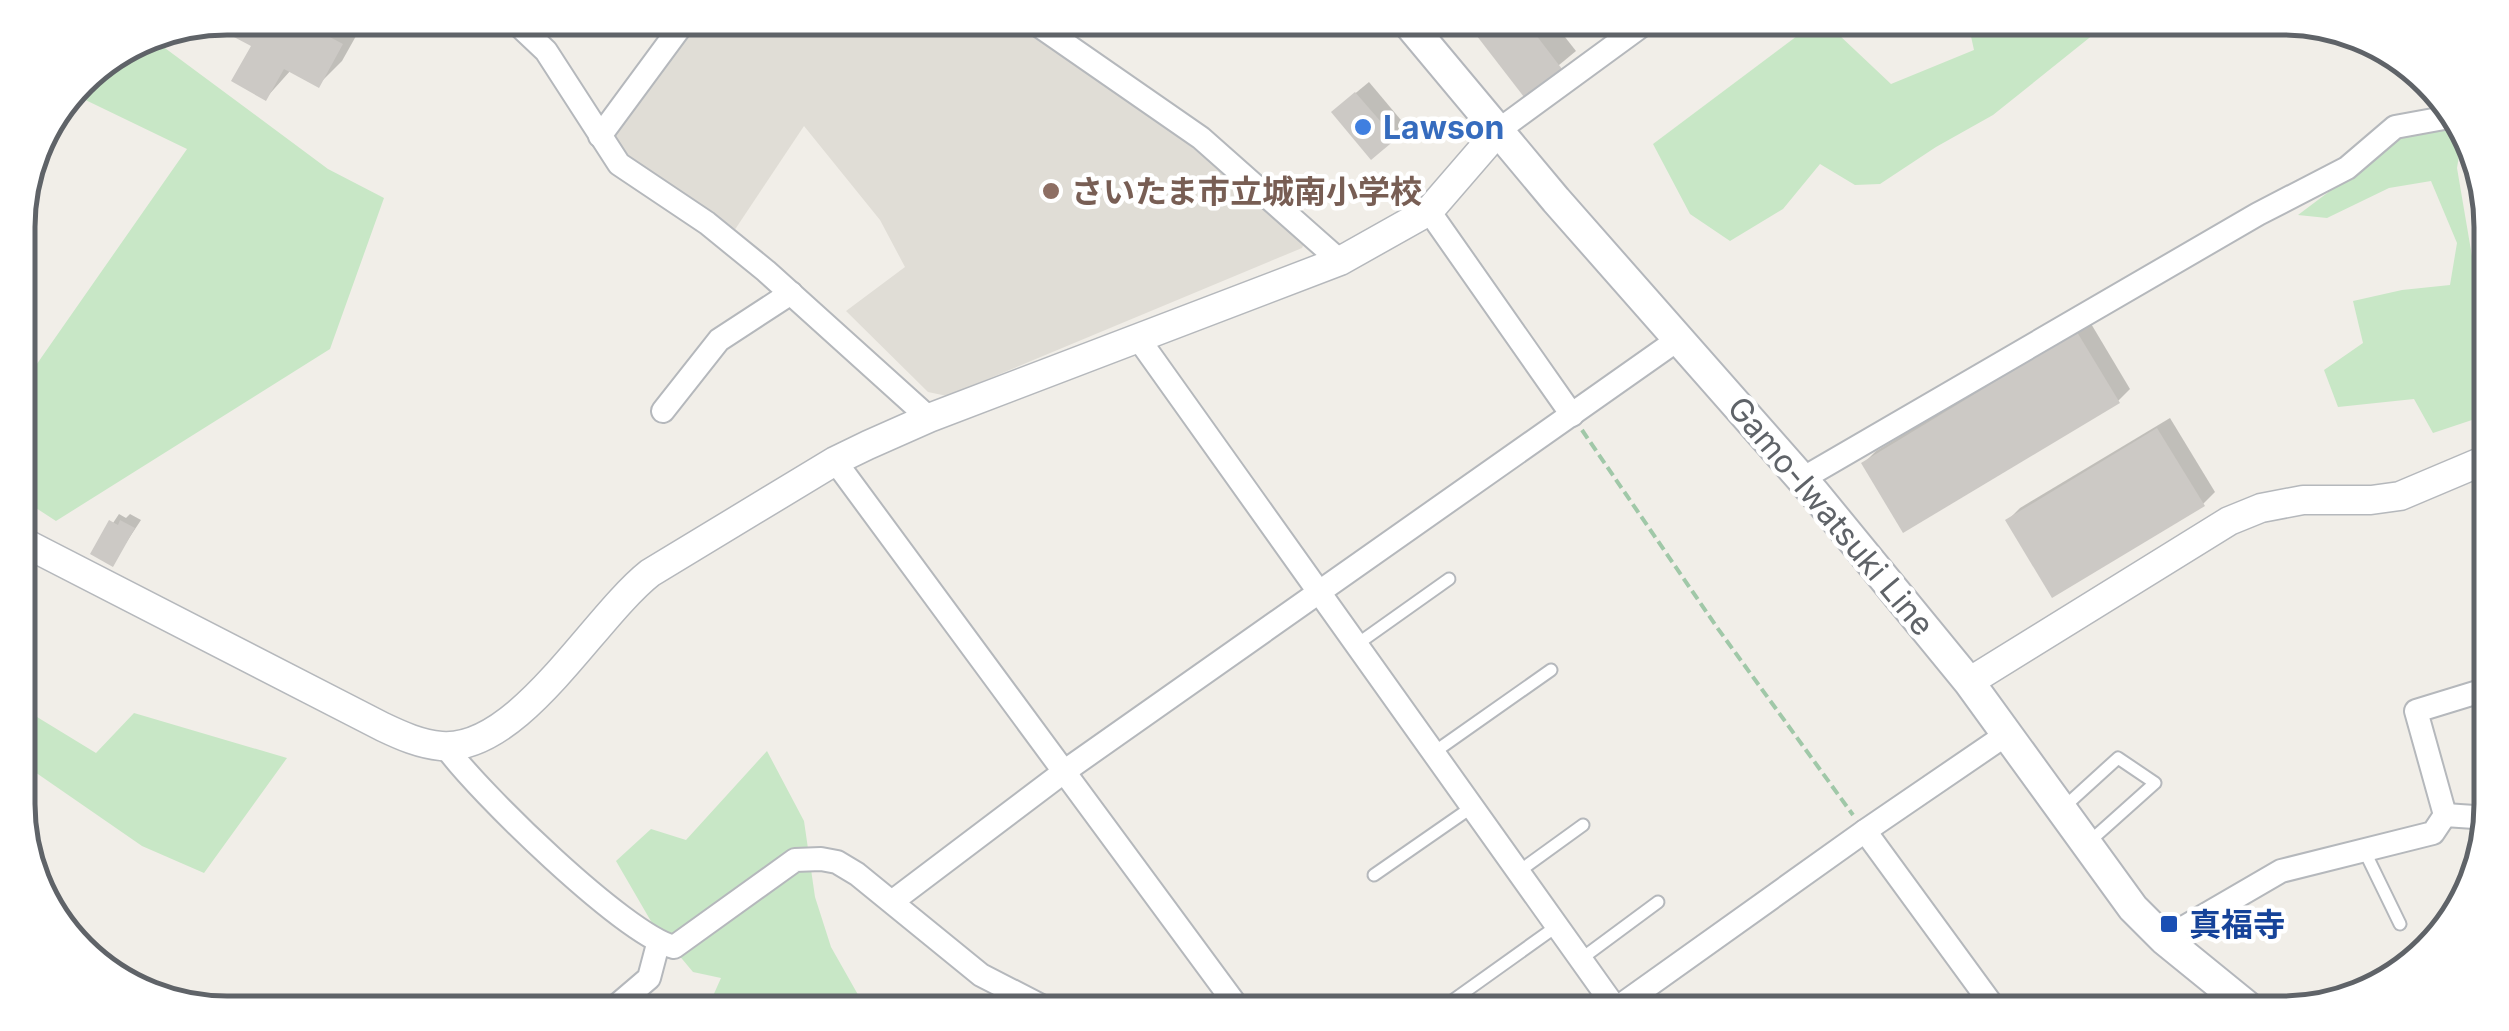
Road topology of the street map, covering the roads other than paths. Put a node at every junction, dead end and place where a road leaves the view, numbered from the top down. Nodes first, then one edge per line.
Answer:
1 (529, 35) edge
2 (674, 35) edge
3 (1053, 35) edge
4 (1418, 35) edge
5 (1629, 35) edge
6 (2441, 118) edge
7 (1499, 130) junction
8 (600, 136) junction
9 (1429, 212) junction
10 (1340, 261) junction
11 (791, 293) junction
12 (1138, 338) junction
13 (1680, 338) junction
14 (663, 411) dead end
15 (1572, 415) junction
16 (929, 418) junction
17 (836, 461) junction
18 (2474, 465) edge
19 (1802, 479) junction
20 (35, 548) edge
21 (1449, 579) dead end
22 (1319, 594) junction
23 (1356, 645) junction
24 (1551, 670) dead end
25 (1969, 682) junction
26 (2474, 693) edge
27 (2007, 734) junction
28 (445, 746) junction
29 (1433, 753) junction
30 (1065, 772) junction
31 (1472, 807) junction
32 (2061, 810) junction
33 (2445, 814) junction
34 (2473, 817) edge
35 (1584, 824) dead end
36 (1865, 830) junction
37 (2086, 845) junction
38 (2364, 850) junction
39 (1518, 872) junction
40 (1374, 875) dead end
41 (893, 901) junction
42 (1658, 902) dead end
43 (2400, 924) dead end
44 (1557, 926) junction
45 (2164, 939) junction
46 (658, 944) junction
47 (1580, 959) junction
48 (628, 996) edge
49 (1022, 996) edge
50 (1230, 996) edge
51 (1459, 996) edge
52 (1604, 996) edge
53 (1637, 996) edge
54 (1986, 996) edge
55 (2234, 996) edge

1 - 8 street
2 - 8 street
3 - 10 street
4 - 7 main road, Gamo-Iwatsuki Line
5 - 7 street
6 - 19 street
7 - 9 street
7 - 13 main road, Gamo-Iwatsuki Line
8 - 11 street
9 - 10 street
9 - 15 street
10 - 12 street
11 - 14 street
11 - 16 street
12 - 16 street
12 - 22 street
13 - 15 street
13 - 19 main road, Gamo-Iwatsuki Line
15 - 22 street
16 - 17 street
17 - 28 street
17 - 30 street
18 - 25 street
19 - 25 main road, Gamo-Iwatsuki Line
20 - 28 street
21 - 23 lane
22 - 23 street
22 - 30 street
23 - 29 street
24 - 29 lane
25 - 27 main road, Gamo-Iwatsuki Line
26 - 33 street
27 - 32 main road, Gamo-Iwatsuki Line
27 - 36 street
28 - 46 street
29 - 31 street
30 - 41 street
30 - 50 street
31 - 39 street
31 - 40 lane
32 - 37 main road, Gamo-Iwatsuki Line
32 - 37 lane
33 - 34 street
33 - 38 street
35 - 39 lane
36 - 53 street
36 - 54 street
37 - 45 main road, Gamo-Iwatsuki Line
38 - 43 lane
38 - 45 street
39 - 44 street
41 - 46 street
41 - 49 street
42 - 47 lane
44 - 47 street
44 - 51 lane
45 - 55 main road, Gamo-Iwatsuki Line
46 - 48 street
47 - 52 street

